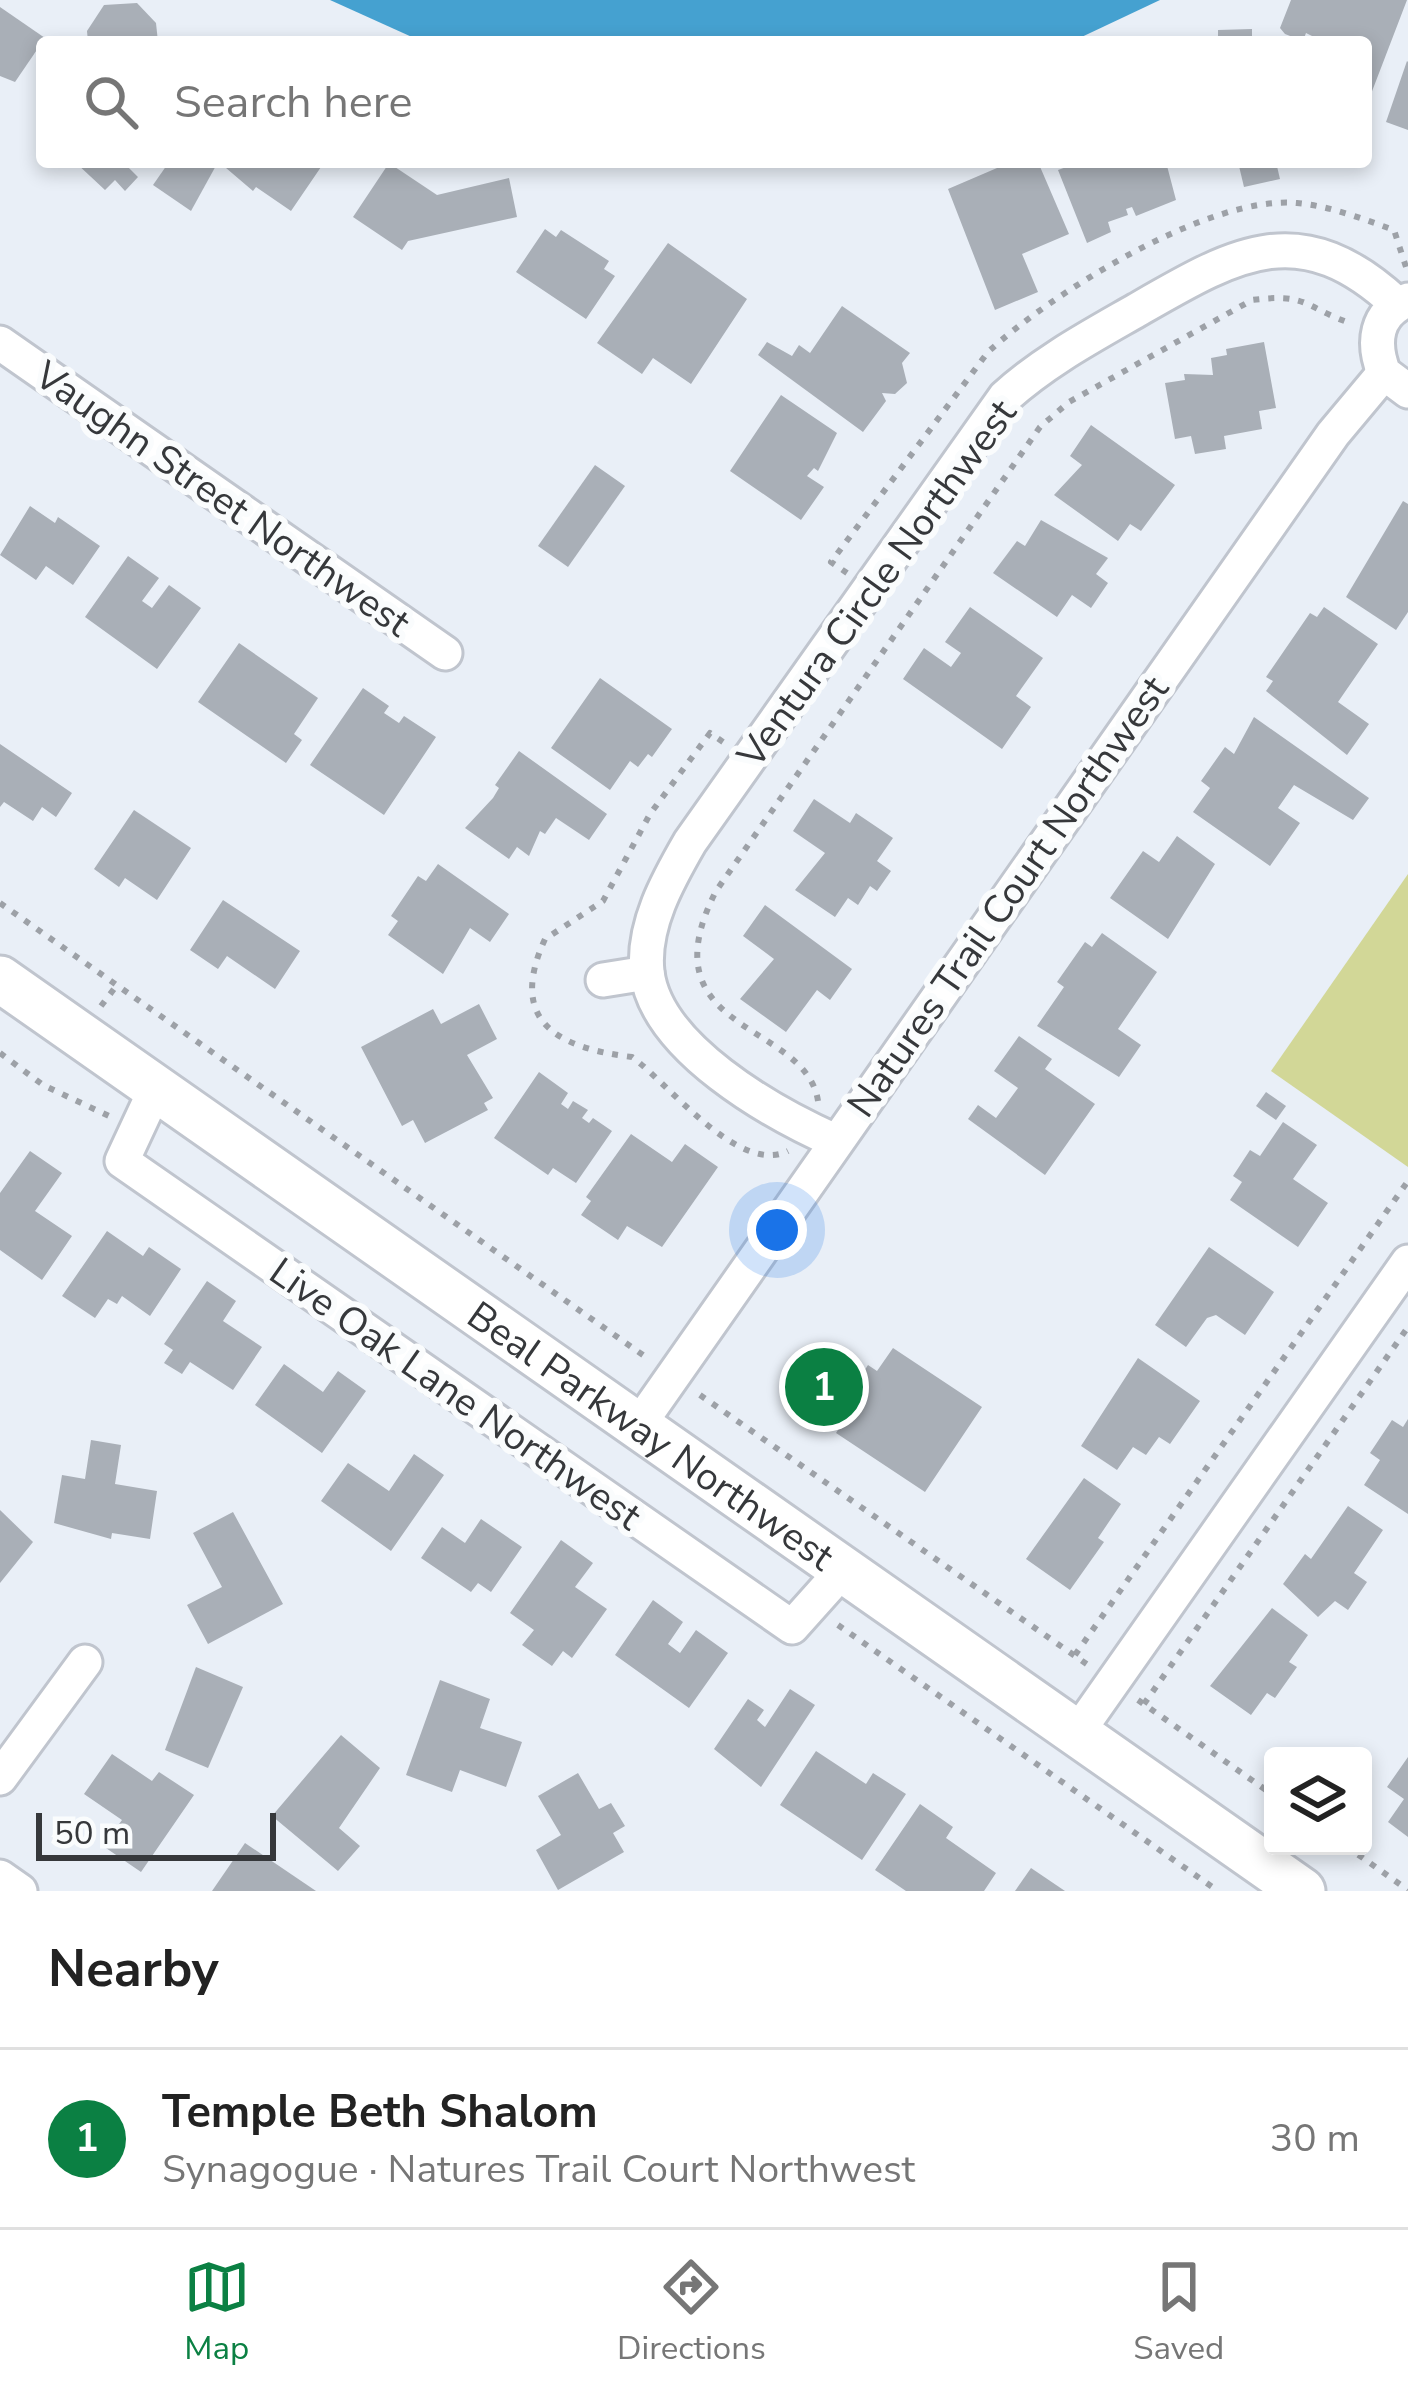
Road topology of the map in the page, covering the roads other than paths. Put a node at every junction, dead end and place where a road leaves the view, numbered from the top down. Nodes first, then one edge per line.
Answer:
1 (1395, 310) edge
2 (0, 343) edge
3 (1396, 382) edge
4 (445, 653) dead end
5 (647, 973) junction
6 (603, 980) dead end
7 (2, 984) edge
8 (156, 1088) junction
9 (821, 1135) junction
10 (1408, 1262) edge
11 (638, 1426) junction
12 (843, 1570) junction
13 (85, 1662) dead end
14 (1077, 1733) junction
15 (0, 1778) edge
16 (0, 1876) edge
17 (20, 1891) edge
18 (1302, 1891) edge

1 - 3 street, Natures Trail Court Northwest
1 - 5 street, Ventura Circle Northwest
2 - 4 street, Vaughn Street Northwest
3 - 9 street, Natures Trail Court Northwest
5 - 6 street
5 - 9 street
7 - 8 main road, Beal Parkway Northwest
8 - 11 main road, Beal Parkway Northwest
8 - 12 street, Live Oak Lane Northwest
9 - 11 street, Natures Trail Court Northwest
10 - 14 street
11 - 12 main road, Beal Parkway Northwest
12 - 14 main road, Beal Parkway Northwest
13 - 15 street
14 - 18 main road, Beal Parkway Northwest
16 - 17 street

